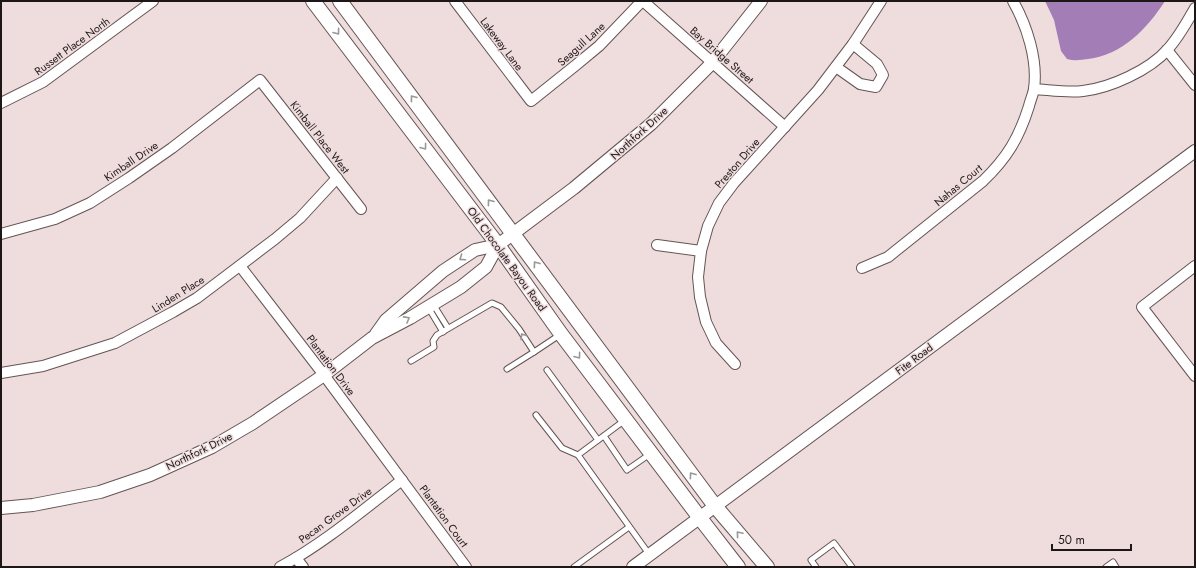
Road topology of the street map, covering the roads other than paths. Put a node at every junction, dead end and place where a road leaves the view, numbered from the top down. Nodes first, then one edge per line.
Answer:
1 (154, 1) edge
2 (313, 1) edge
3 (340, 1) edge
4 (455, 1) edge
5 (642, 1) edge
6 (762, 1) edge
7 (881, 1) edge
8 (1012, 1) edge
9 (1195, 8) edge
10 (853, 44) junction
11 (1168, 50) junction
12 (712, 63) junction
13 (836, 67) junction
14 (260, 80) joint
15 (1195, 85) edge
16 (1034, 89) junction
17 (532, 101) joint
18 (1, 103) edge
19 (785, 127) junction
20 (1195, 151) edge
21 (337, 178) junction
22 (361, 209) dead end
23 (514, 233) junction
24 (1, 234) edge
25 (498, 245) junction
26 (657, 245) dead end
27 (701, 251) junction
28 (240, 266) junction
29 (1195, 266) edge
30 (862, 268) dead end
31 (430, 305) junction
32 (448, 328) junction
33 (443, 332) junction
34 (561, 334) junction
35 (372, 338) junction
36 (534, 352) junction
37 (411, 361) dead end
38 (735, 364) dead end
39 (508, 369) dead end
40 (547, 370) dead end
41 (1, 373) edge
42 (324, 375) junction
43 (1195, 376) edge
44 (536, 415) dead end
45 (626, 420) junction
46 (604, 436) junction
47 (598, 440) junction
48 (651, 453) junction
49 (578, 455) junction
50 (402, 480) junction
51 (715, 506) junction
52 (1, 508) edge
53 (700, 518) junction
54 (629, 527) junction
55 (649, 555) junction
56 (296, 558) junction
57 (280, 567) edge
58 (303, 567) edge
59 (466, 567) edge
60 (574, 567) edge
61 (634, 567) edge
62 (738, 567) edge
63 (767, 567) edge
64 (816, 567) edge
65 (852, 567) edge
66 (1106, 567) edge
67 (1116, 567) edge

1 - 18 street, Russett Place North
2 -> 25 main road, Old Chocolate Bayou Road
23 -> 3 main road, Old Chocolate Bayou Road
4 - 17 street, Lakeway Lane
5 - 12 street, Bay Bridge Street
5 - 17 street, Seagull Lane
6 - 12 street, Northfork Drive
7 - 10 street, Preston Drive
8 - 16 street, Nahas Court
9 - 11 street
10 - 13 street, Preston Drive
10 - 13 street
11 - 15 street
11 - 16 street
12 - 19 street, Bay Bridge Street
12 - 23 street, Northfork Drive
13 - 19 street, Preston Drive
14 - 21 street, Kimball Place West
14 - 24 street, Kimball Drive
16 - 30 street, Nahas Court
19 - 27 street, Preston Drive
20 - 51 street, Fite Road
21 - 22 street, Kimball Place West
21 - 28 street, Linden Place
23 - 25 street, Northfork Drive
51 -> 23 main road, Old Chocolate Bayou Road
25 - 31 street, Northfork Drive
25 - 34 main road, Old Chocolate Bayou Road
25 -> 35 street, Northfork Drive
26 - 27 street
27 - 38 street, Preston Drive
28 - 41 street, Linden Place
28 - 42 street, Plantation Drive
29 - 43 street
31 - 32 lane
31 - 33 lane
35 -> 31 street, Northfork Drive
32 - 33 lane
36 -> 32 lane
33 - 37 lane
34 - 36 lane
34 -> 45 main road, Old Chocolate Bayou Road
35 - 42 street, Northfork Drive
36 - 39 lane
40 - 47 lane
42 - 50 street, Plantation Drive
42 - 52 street, Northfork Drive
44 - 49 lane
45 - 46 lane
45 - 48 main road, Old Chocolate Bayou Road
46 - 47 lane
46 - 48 lane
47 - 49 lane
48 - 53 main road, Old Chocolate Bayou Road
49 - 54 lane
50 - 56 street, Pecan Grove Drive
50 - 59 street, Plantation Court
51 - 53 street, Fite Road
63 -> 51 main road, Old Chocolate Bayou Road
53 - 55 street, Fite Road
53 - 62 main road, Old Chocolate Bayou Road
54 - 55 lane
54 - 60 lane
55 - 61 street, Fite Road
56 - 57 street, Pecan Grove Drive
56 - 58 street
64 - 65 lane
66 - 67 lane

